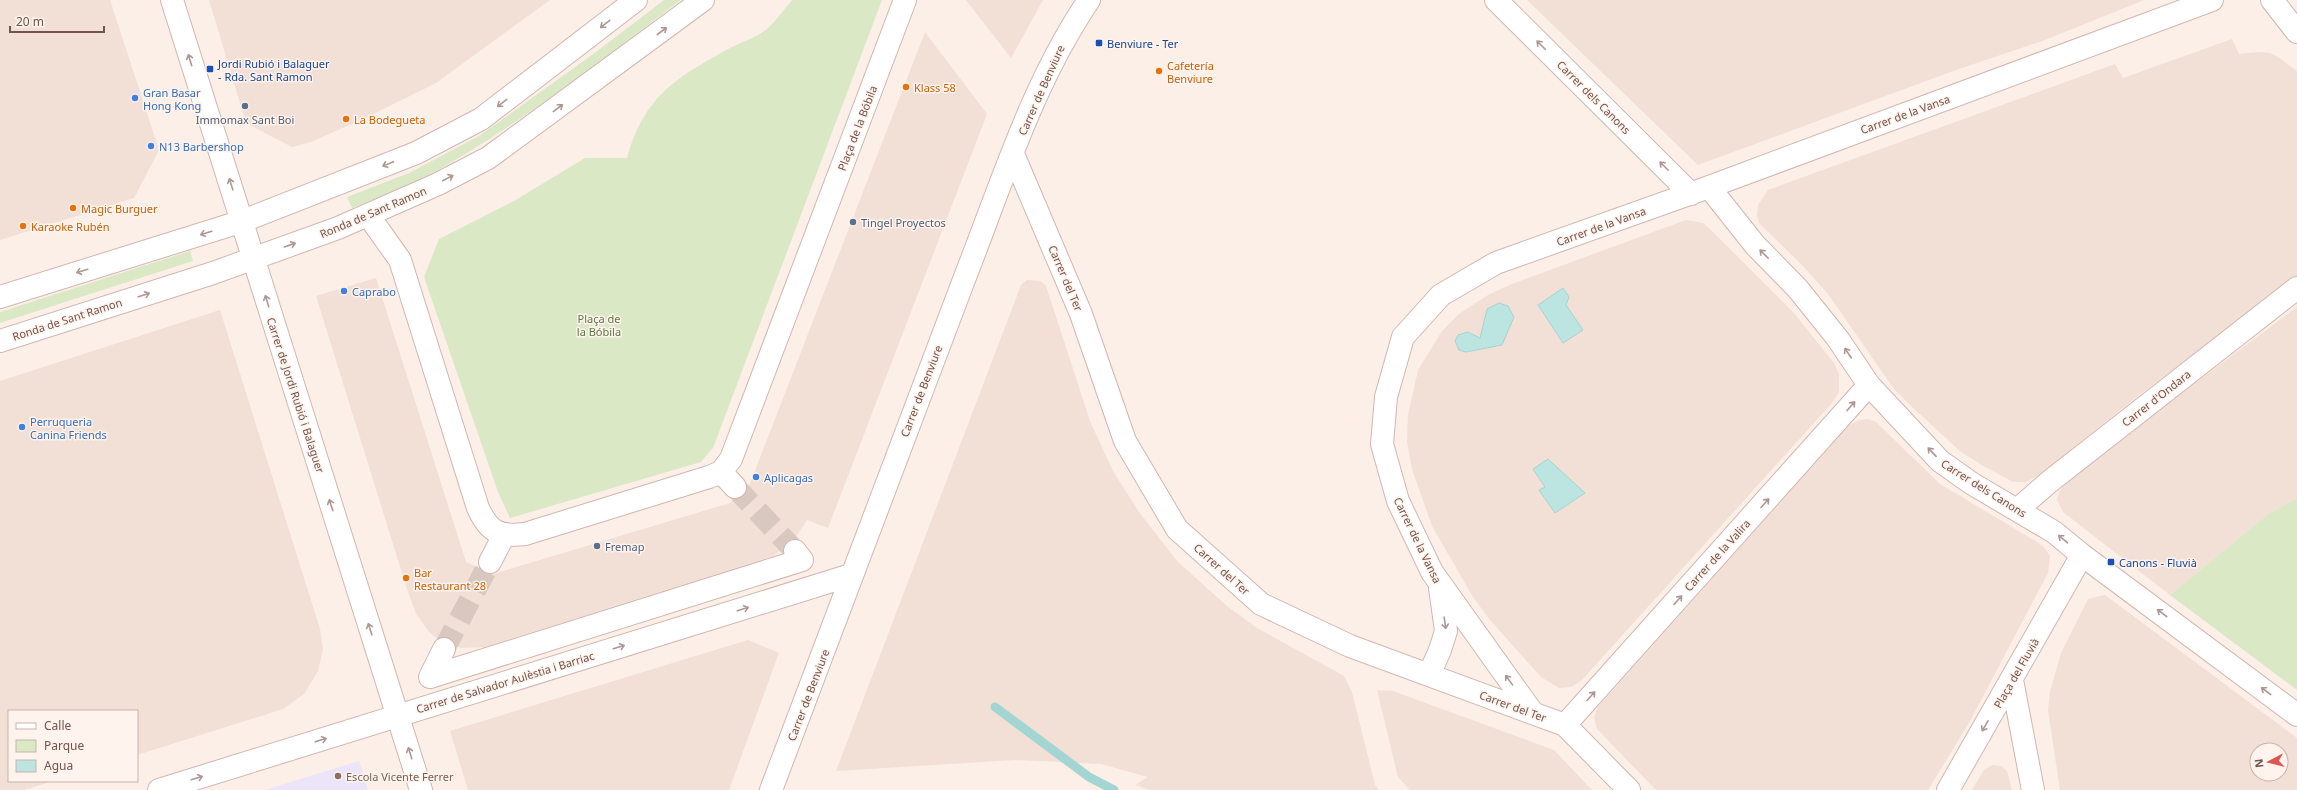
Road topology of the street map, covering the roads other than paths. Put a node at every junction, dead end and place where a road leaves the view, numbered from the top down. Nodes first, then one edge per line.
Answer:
1 (172, 0) edge
2 (636, 0) edge
3 (703, 0) edge
4 (905, 0) edge
5 (1088, 0) edge
6 (1496, 0) edge
7 (2212, 0) edge
8 (2272, 0) edge
9 (2297, 32) edge
10 (1013, 154) junction
11 (1700, 190) junction
12 (368, 215) junction
13 (243, 221) junction
14 (253, 258) junction
15 (2297, 288) edge
16 (0, 297) edge
17 (0, 341) edge
18 (1869, 385) junction
19 (2017, 510) junction
20 (504, 535) junction
21 (795, 551) dead end
22 (2082, 555) junction
23 (490, 562) tunnel mouth
24 (851, 575) junction
25 (1440, 584) junction
26 (444, 649) tunnel mouth
27 (1429, 675) junction
28 (2012, 680) junction
29 (1532, 712) junction
30 (2297, 715) edge
31 (398, 716) junction
32 (1565, 725) junction
33 (159, 790) edge
34 (421, 790) edge
35 (770, 790) edge
36 (1629, 790) edge
37 (1948, 790) edge
38 (2033, 790) edge

13 -> 1 street, Carrer de Jordi Rubió i Balaguer
2 -> 13 street
12 -> 3 street, Ronda de Sant Ramon
4 - 20 street, Plaça de la Bóbila
5 - 10 street, Carrer de Benviure
11 -> 6 street, Carrer dels Canons
7 - 11 street, Carrer de la Vansa
8 - 9 street
10 - 24 street, Carrer de Benviure
10 - 27 street, Carrer del Ter
18 -> 11 street, Carrer dels Canons
11 - 25 street, Carrer de la Vansa
14 -> 12 street, Ronda de Sant Ramon
12 - 20 street
13 - 14 street, Carrer de Jordi Rubió i Balaguer
13 -> 16 street
17 -> 14 street, Ronda de Sant Ramon
31 -> 14 street, Carrer de Jordi Rubió i Balaguer
15 - 19 street, Carrer d'Ondara
19 -> 18 street, Carrer dels Canons
32 -> 18 street, Carrer de la Valira
22 -> 19 street, Carrer dels Canons
20 - 23 street
21 - 26 street
22 - 28 street, Plaça del Fluvià
30 -> 22 street, Carrer dels Canons
31 -> 24 street, Carrer de Salvador Aulèstia i Barriac
24 - 35 street, Carrer de Benviure
25 -> 27 street
29 -> 25 street, Carrer de la Vansa
27 - 29 street, Carrer del Ter
28 -> 37 street, Plaça del Fluvià
28 - 38 street
29 - 32 street, Carrer del Ter
33 -> 31 street, Carrer de Salvador Aulèstia i Barriac
34 -> 31 street, Carrer de Jordi Rubió i Balaguer
32 - 36 street, Carrer del Ter

